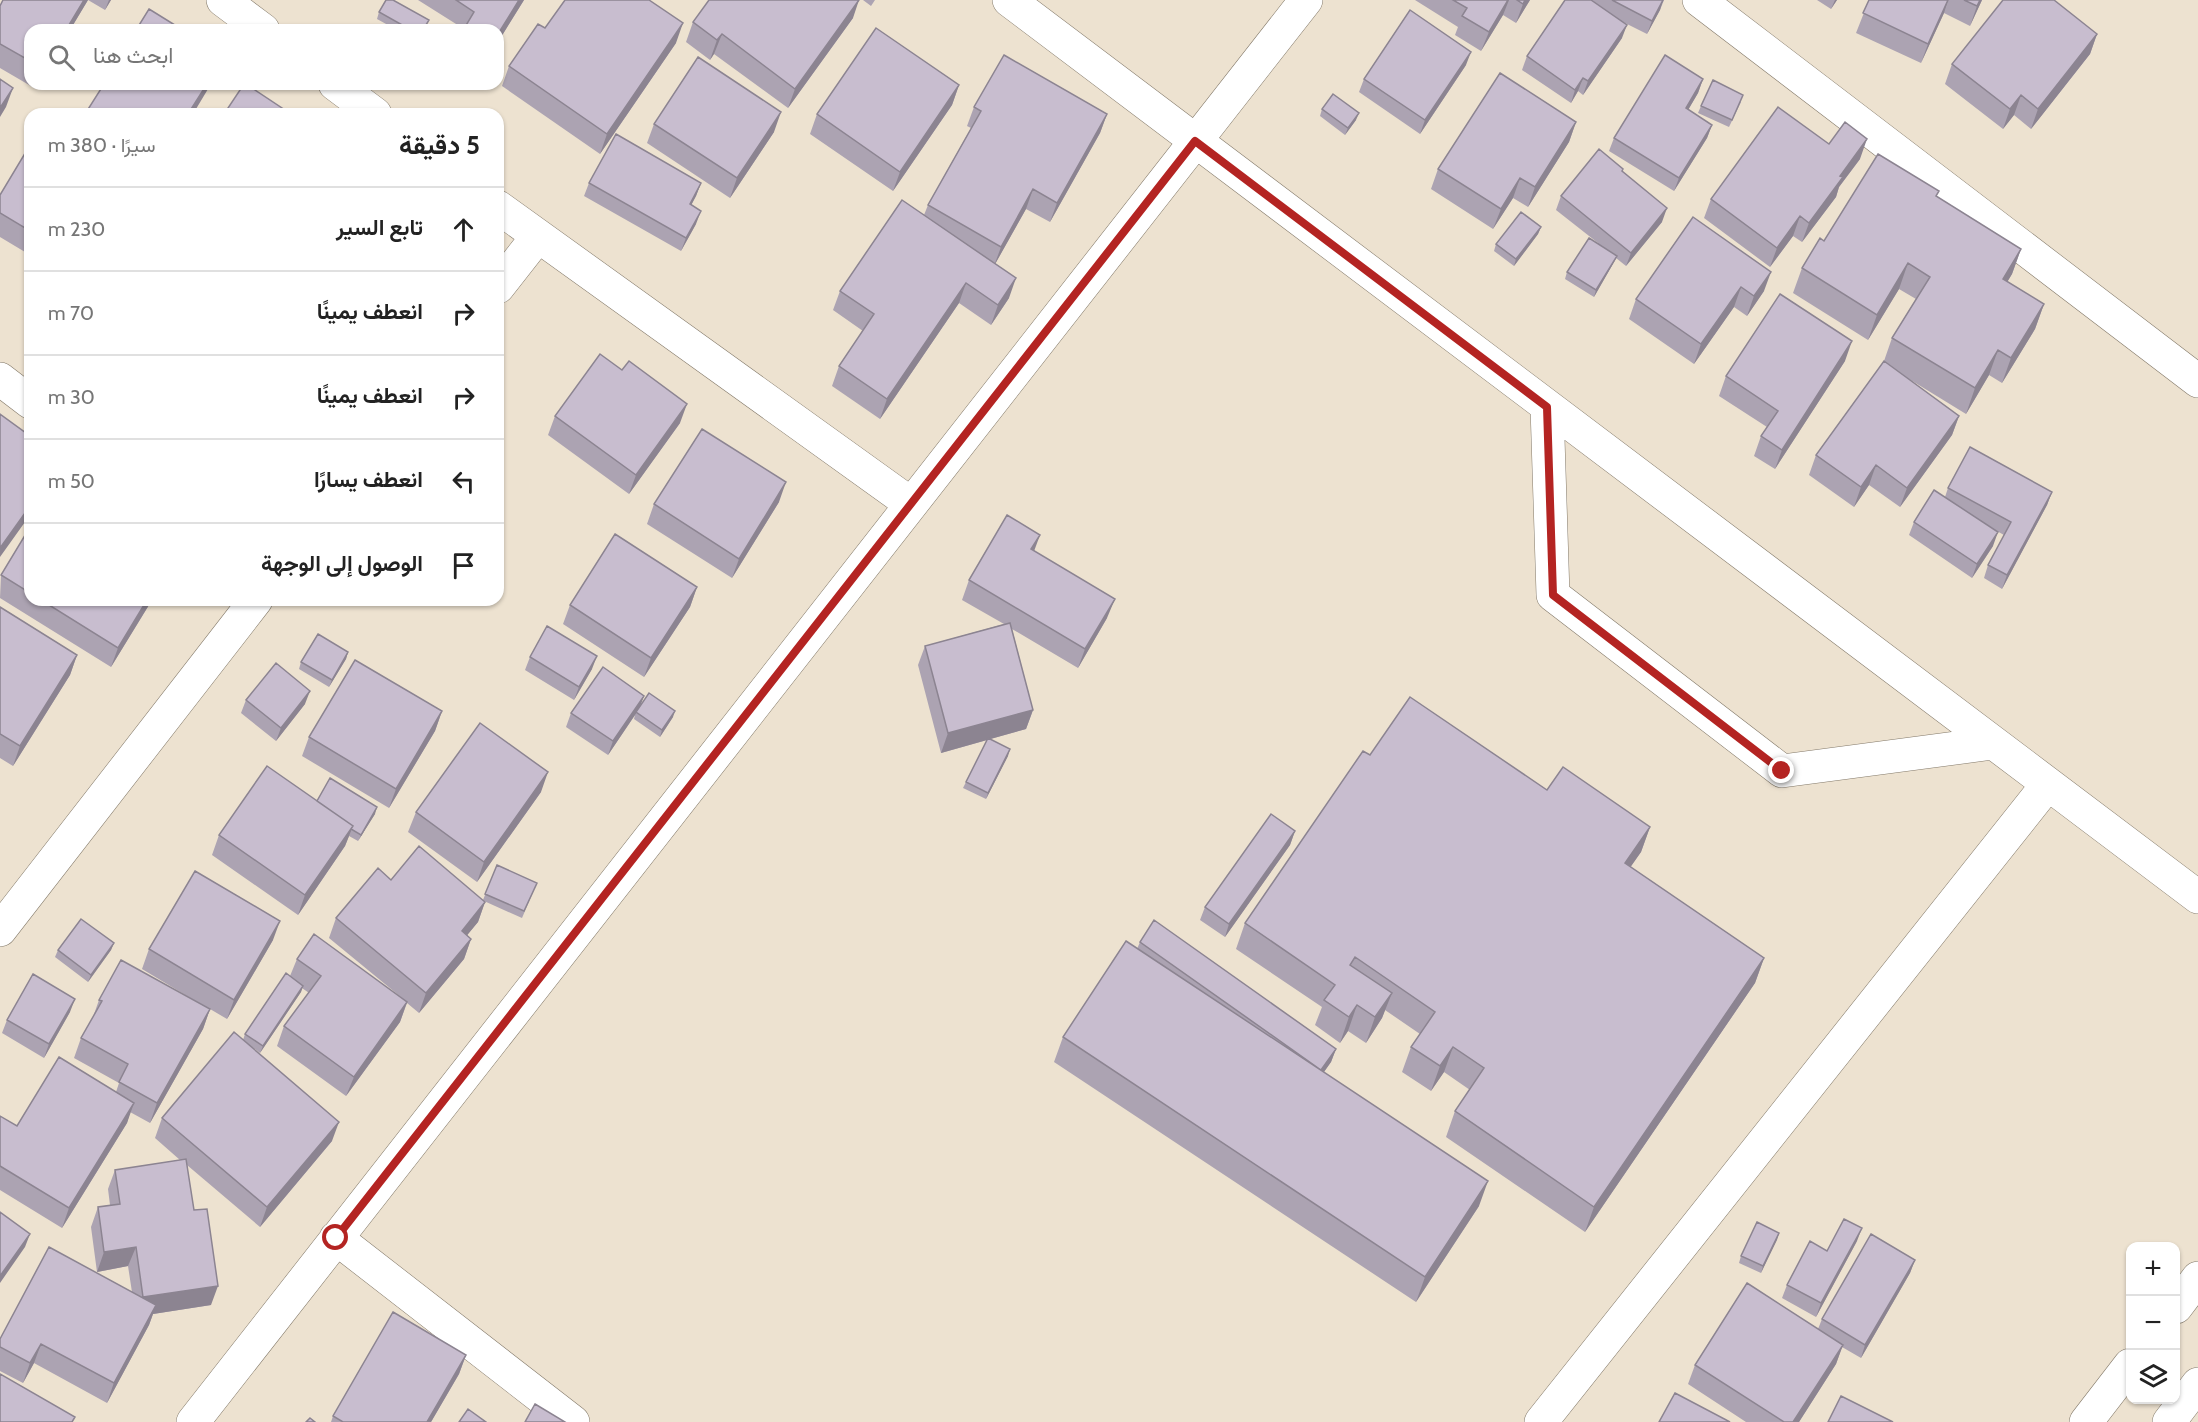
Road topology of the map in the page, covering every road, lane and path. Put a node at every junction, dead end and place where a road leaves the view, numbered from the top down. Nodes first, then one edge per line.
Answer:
1 (223, 0) edge
2 (1009, 0) edge
3 (1306, 0) edge
4 (1699, 0) edge
5 (255, 24) edge
6 (343, 90) edge
7 (367, 108) edge
8 (1195, 141) junction
9 (504, 211) edge
10 (537, 236) junction
11 (504, 279) edge
12 (0, 380) edge
13 (2198, 381) edge
14 (24, 398) edge
15 (1547, 407) junction
16 (911, 504) junction
17 (251, 606) edge
18 (1993, 743) junction
19 (2048, 784) junction
20 (2198, 897) edge
21 (0, 930) edge
22 (336, 1238) junction
23 (2198, 1278) edge
24 (2180, 1301) edge
25 (2126, 1370) edge
26 (2198, 1384) edge
27 (192, 1422) edge
28 (573, 1422) edge
29 (1541, 1422) edge
30 (2086, 1422) edge
31 (2169, 1422) edge

1 - 5 street
2 - 8 street
3 - 8 street
4 - 13 street
6 - 7 street
8 - 15 street
8 - 16 street
9 - 10 street
10 - 11 street
10 - 16 street
12 - 14 street
15 - 18 street
15 - 18 street
16 - 22 street
17 - 21 street
18 - 19 street
19 - 20 street
19 - 29 street
22 - 27 street
22 - 28 street
23 - 24 street
25 - 30 street
26 - 31 street

